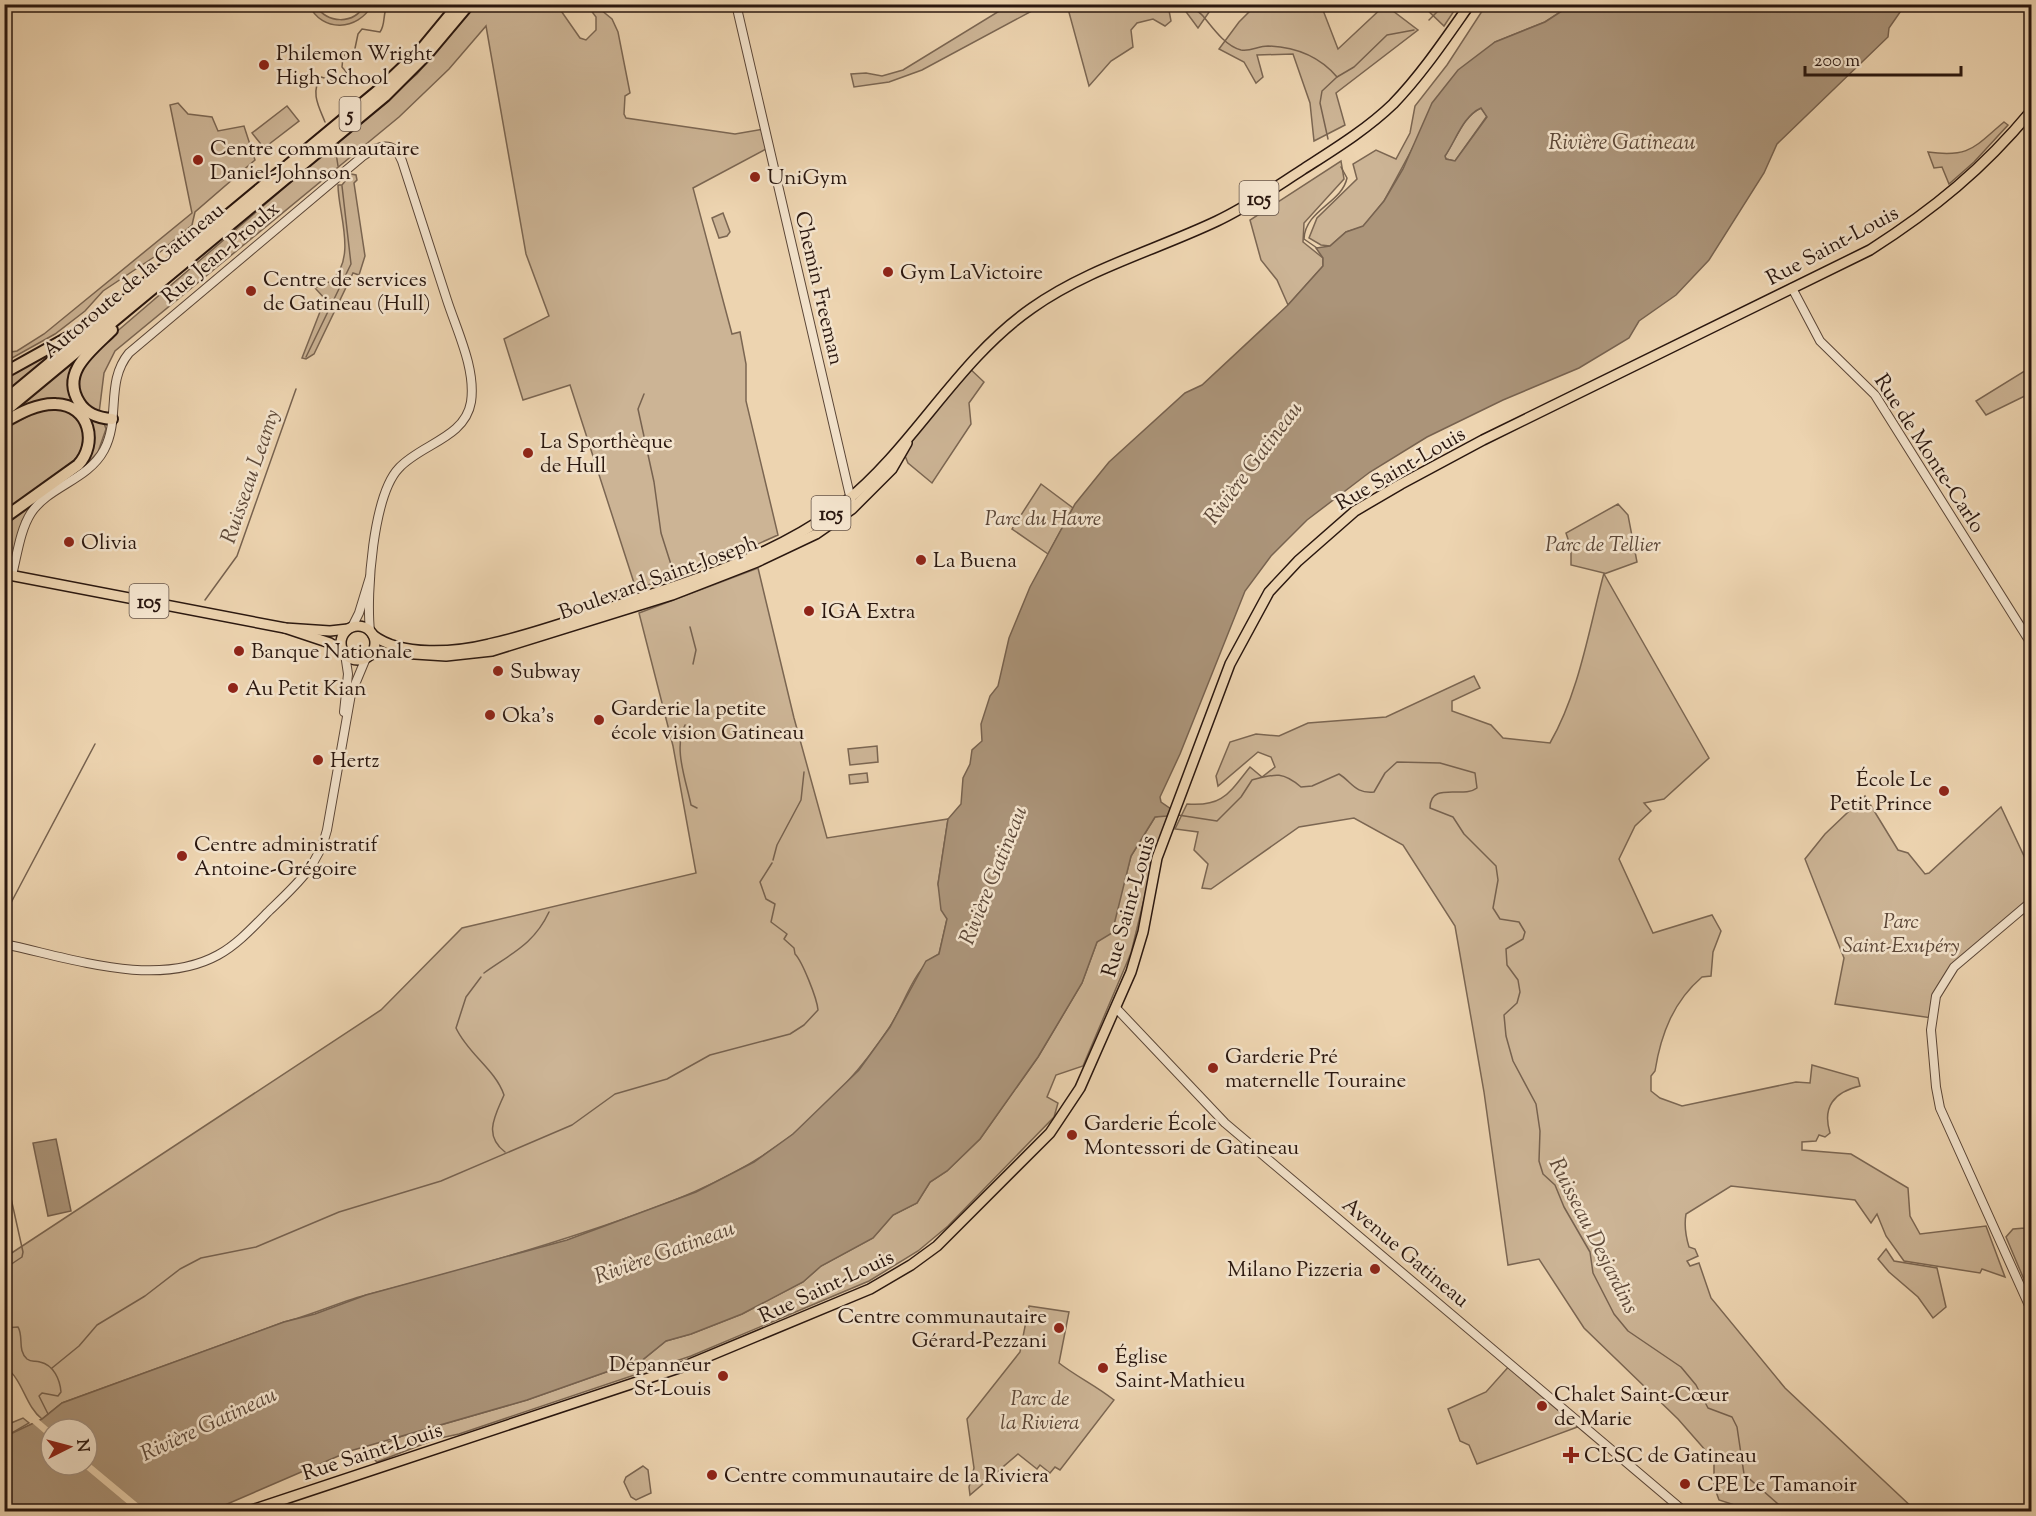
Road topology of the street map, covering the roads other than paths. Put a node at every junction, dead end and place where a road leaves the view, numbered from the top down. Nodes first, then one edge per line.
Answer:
1 (459, 4) edge
2 (469, 4) edge
3 (736, 4) edge
4 (1470, 4) edge
5 (2031, 110) edge
6 (1792, 288) junction
7 (152, 290) junction
8 (109, 314) junction
9 (4, 373) edge
10 (4, 401) edge
11 (4, 412) edge
12 (112, 418) junction
13 (4, 422) edge
14 (912, 433) junction
15 (851, 498) junction
16 (852, 509) junction
17 (4, 518) edge
18 (8, 574) edge
19 (370, 576) junction
20 (285, 628) junction
21 (350, 628) junction
22 (371, 633) junction
23 (2031, 645) edge
24 (344, 653) junction
25 (368, 657) junction
26 (345, 725) junction
27 (2031, 901) edge
28 (4, 944) edge
29 (1116, 1008) junction
30 (2031, 1312) edge
31 (246, 1512) edge
32 (1685, 1512) edge

1 - 8 highway, Autoroute de la Gatineau / 5
2 - 7 highway, Autoroute de la Gatineau / 5
3 - 15 street, Chemin Freeman
4 - 14 main road, Boulevard Saint-Joseph / 105
5 - 6 main road, Rue Saint-Louis
6 - 23 street, Rue de Monte-Carlo
6 - 29 main road, Rue Saint-Louis
7 - 11 highway, Autoroute de la Gatineau / 5
7 - 12 highway
8 - 9 highway
8 - 10 highway, Autoroute de la Gatineau / 5
12 - 18 street, Rue Jean-Proulx
12 - 19 street, Rue Jean-Proulx
13 - 17 highway
14 - 15 main road, Boulevard Saint-Joseph / 105
14 - 16 main road, Boulevard Saint-Joseph / 105
15 - 16 street, Chemin Freeman
15 - 22 main road, Boulevard Saint-Joseph / 105
16 - 25 main road, Boulevard Saint-Joseph / 105
18 - 20 main road, 105
19 - 21 street, Rue Jean-Proulx
19 - 22 street, Rue Jean-Proulx
20 - 21 main road, 105
20 - 24 main road, 105
21 - 22 main road, 105
21 - 24 main road
22 - 25 main road
24 - 25 main road, 105
24 - 26 street
25 - 26 street
26 - 28 street
27 - 30 street
29 - 31 main road, Rue Saint-Louis
29 - 32 street, Avenue Gatineau

